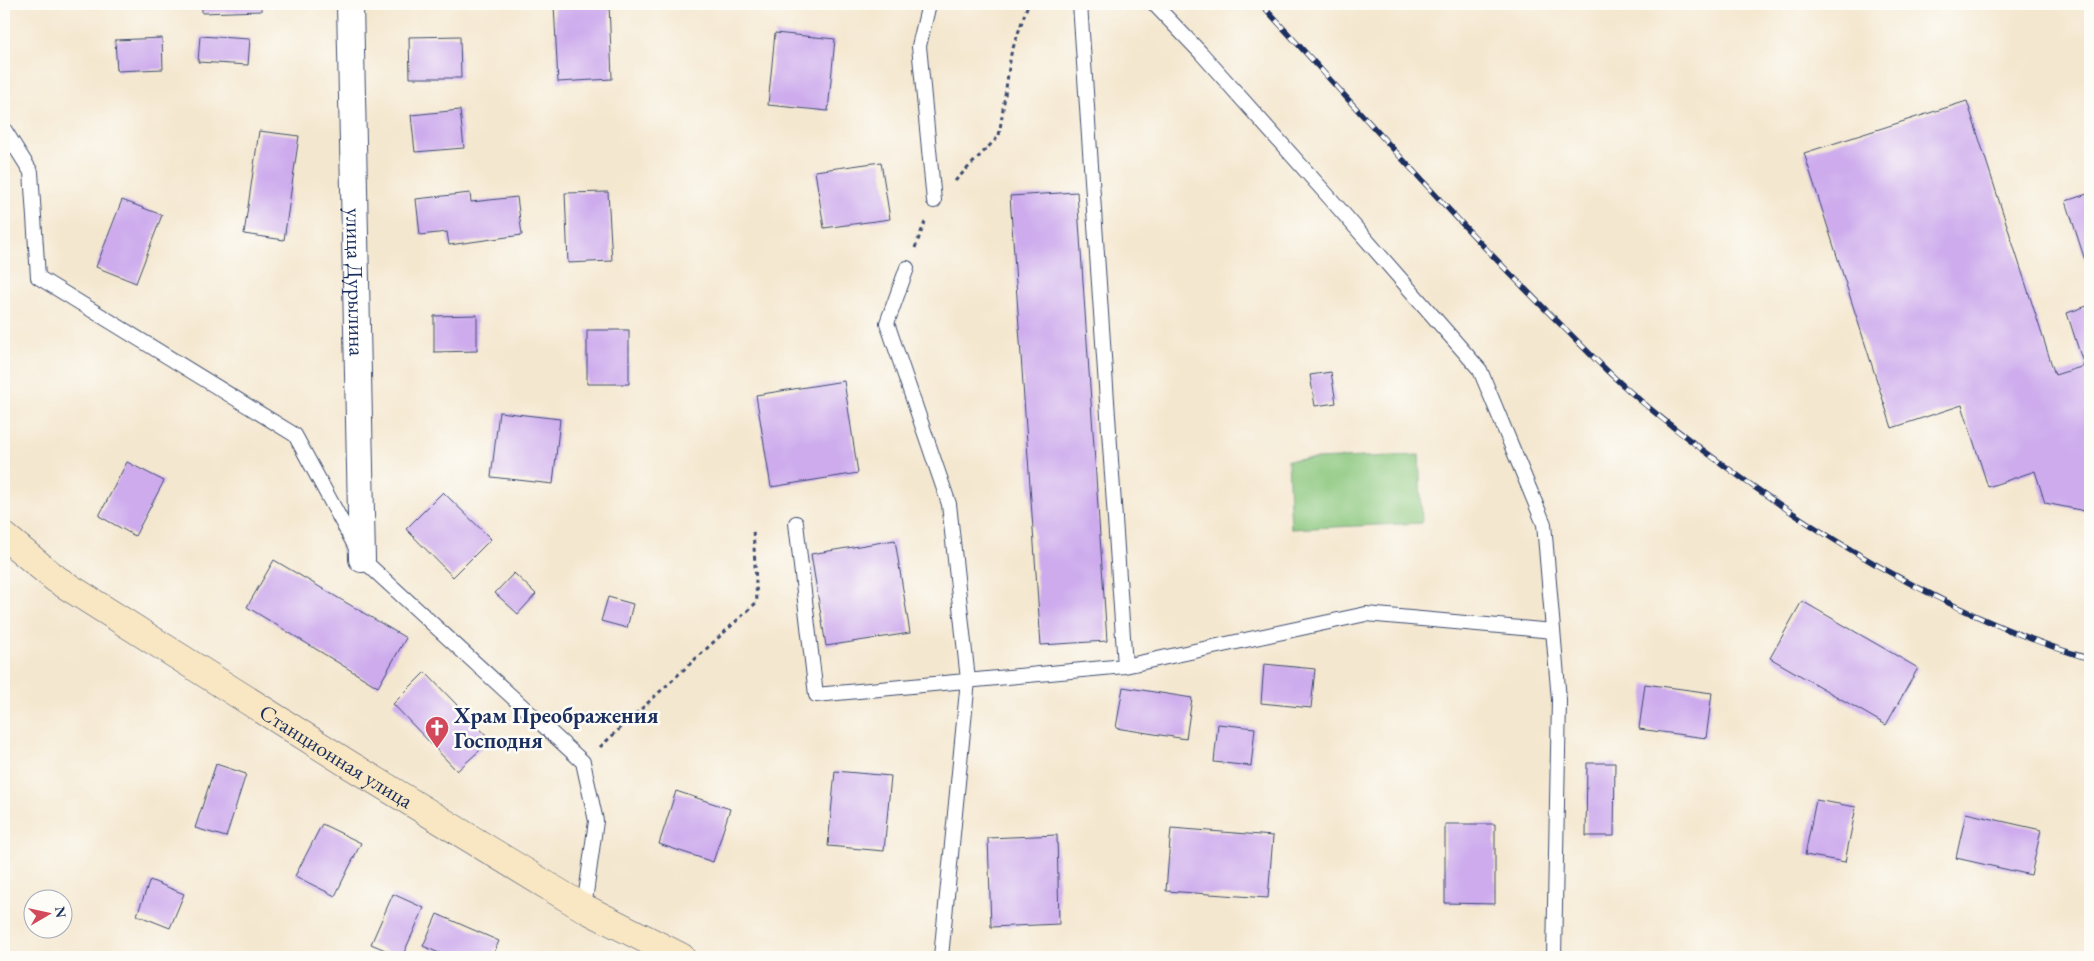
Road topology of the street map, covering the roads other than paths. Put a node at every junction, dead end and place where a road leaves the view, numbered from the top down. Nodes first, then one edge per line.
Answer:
1 (350, 4) edge
2 (930, 4) edge
3 (1080, 4) edge
4 (1154, 4) edge
5 (4, 129) edge
6 (934, 201) road end
7 (907, 268) road end
8 (796, 523) dead end
9 (4, 536) edge
10 (362, 559) junction
11 (1553, 631) junction
12 (1125, 666) junction
13 (968, 680) junction
14 (584, 908) junction
15 (681, 957) edge
16 (941, 957) edge
17 (1554, 957) edge

1 - 10 street, улица Дурылина
2 - 6 lane
3 - 12 lane
4 - 11 lane
5 - 10 lane
7 - 13 lane
8 - 13 lane
9 - 14 main road, Станционная улица
10 - 14 lane
11 - 12 lane
11 - 17 lane
12 - 13 lane
13 - 16 lane
14 - 15 main road, Станционная улица

